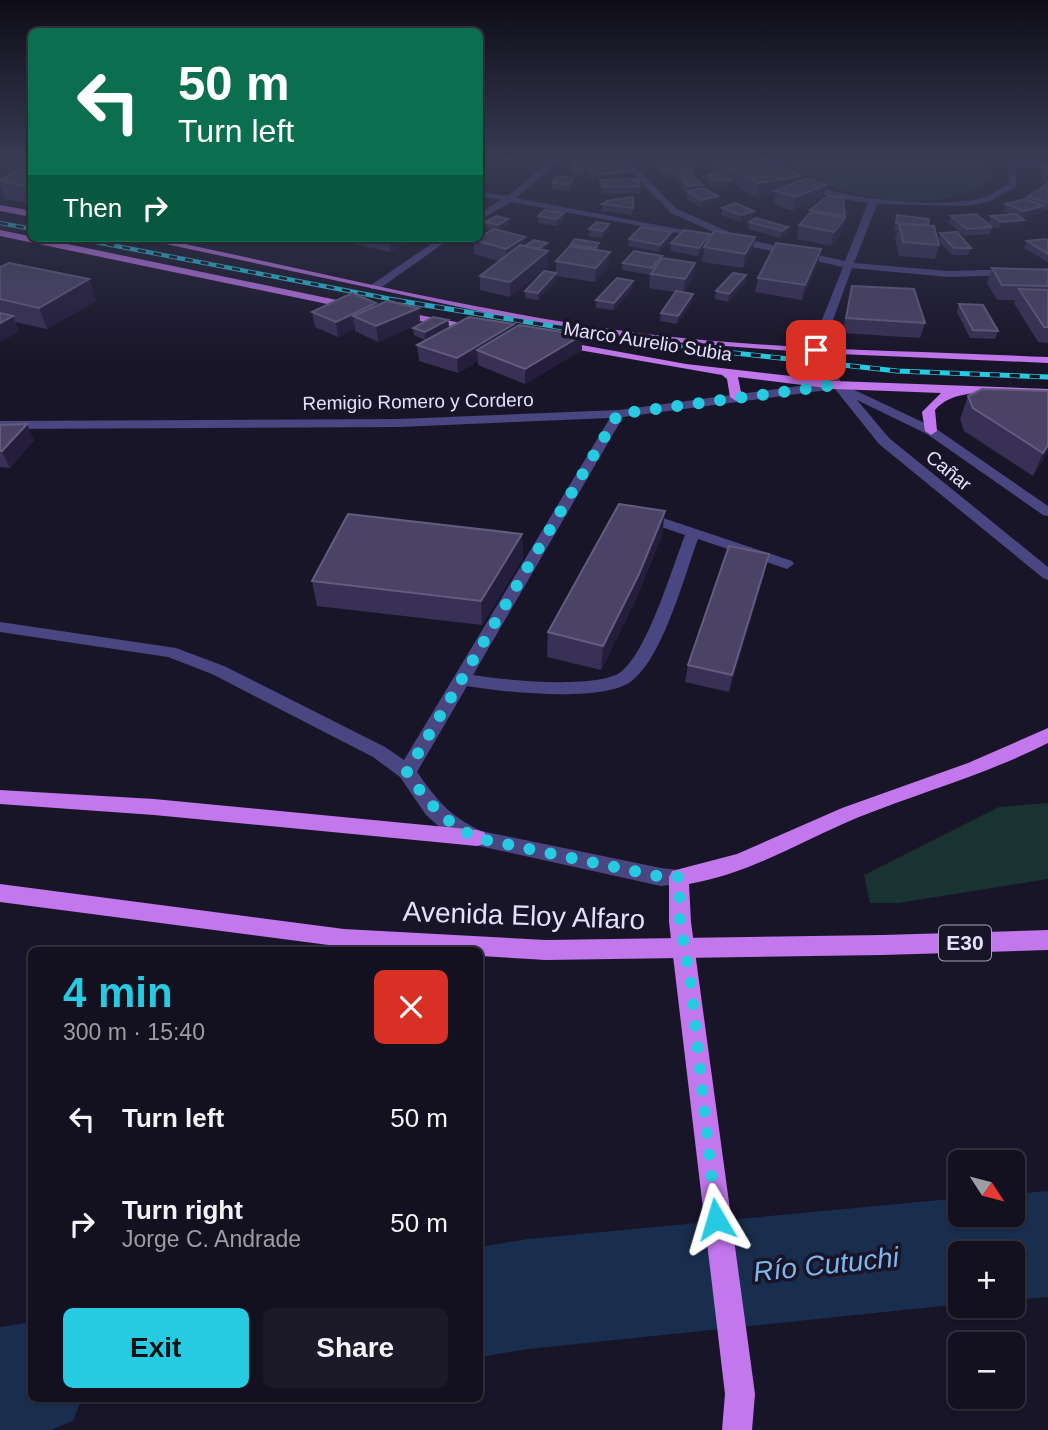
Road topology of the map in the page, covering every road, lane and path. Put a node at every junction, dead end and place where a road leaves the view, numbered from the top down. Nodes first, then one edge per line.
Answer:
1 (663, 227) edge
2 (709, 227) edge
3 (864, 227) edge
4 (0, 233) edge
5 (28, 239) edge
6 (741, 241) junction
7 (43, 242) edge
8 (162, 242) edge
9 (440, 242) edge
10 (851, 265) junction
11 (1048, 271) edge
12 (375, 287) junction
13 (366, 309) edge
14 (379, 311) edge
15 (486, 331) edge
16 (552, 343) edge
17 (816, 350) junction
18 (1048, 360) edge
19 (726, 372) junction
20 (835, 385) junction
21 (974, 391) junction
22 (1048, 393) edge
23 (736, 397) junction
24 (618, 414) junction
25 (0, 425) edge
26 (931, 431) junction
27 (630, 512) edge
28 (1048, 512) edge
29 (693, 534) junction
30 (787, 564) dead end
31 (1048, 575) edge
32 (0, 627) edge
33 (463, 679) junction
34 (1048, 735) edge
35 (407, 772) junction
36 (0, 797) edge
37 (477, 838) junction
38 (679, 877) junction
39 (0, 893) edge
40 (1048, 940) edge
41 (737, 1430) edge

1 - 6 street
2 - 6 street
3 - 10 street
4 - 5 main road
6 - 10 street
7 - 13 main road
8 - 12 main road, Marco Aurelio Subia
9 - 12 street
10 - 11 street
10 - 17 street
12 - 17 main road, Marco Aurelio Subia
14 - 15 main road
16 - 19 main road, Marco Aurelio Subia
17 - 18 main road, Marco Aurelio Subia
17 - 20 street, Cañar
19 - 20 main road, Marco Aurelio Subia
19 - 23 main road
20 - 21 main road, Marco Aurelio Subia
20 - 23 street, Remigio Romero y Cordero
20 - 26 street, Cañar
20 - 31 street, Cañar
21 - 22 main road, Marco Aurelio Subia
21 - 26 main road
23 - 24 street, Remigio Romero y Cordero
24 - 25 street, Remigio Romero y Cordero
24 - 33 street
26 - 28 street, Cañar
27 - 29 street
29 - 30 street
29 - 33 street
32 - 35 street
33 - 35 street
34 - 38 main road
35 - 37 street
36 - 37 main road
37 - 38 street
38 - 41 main road
39 - 40 main road, Avenida Eloy Alfaro / E30, bridge

